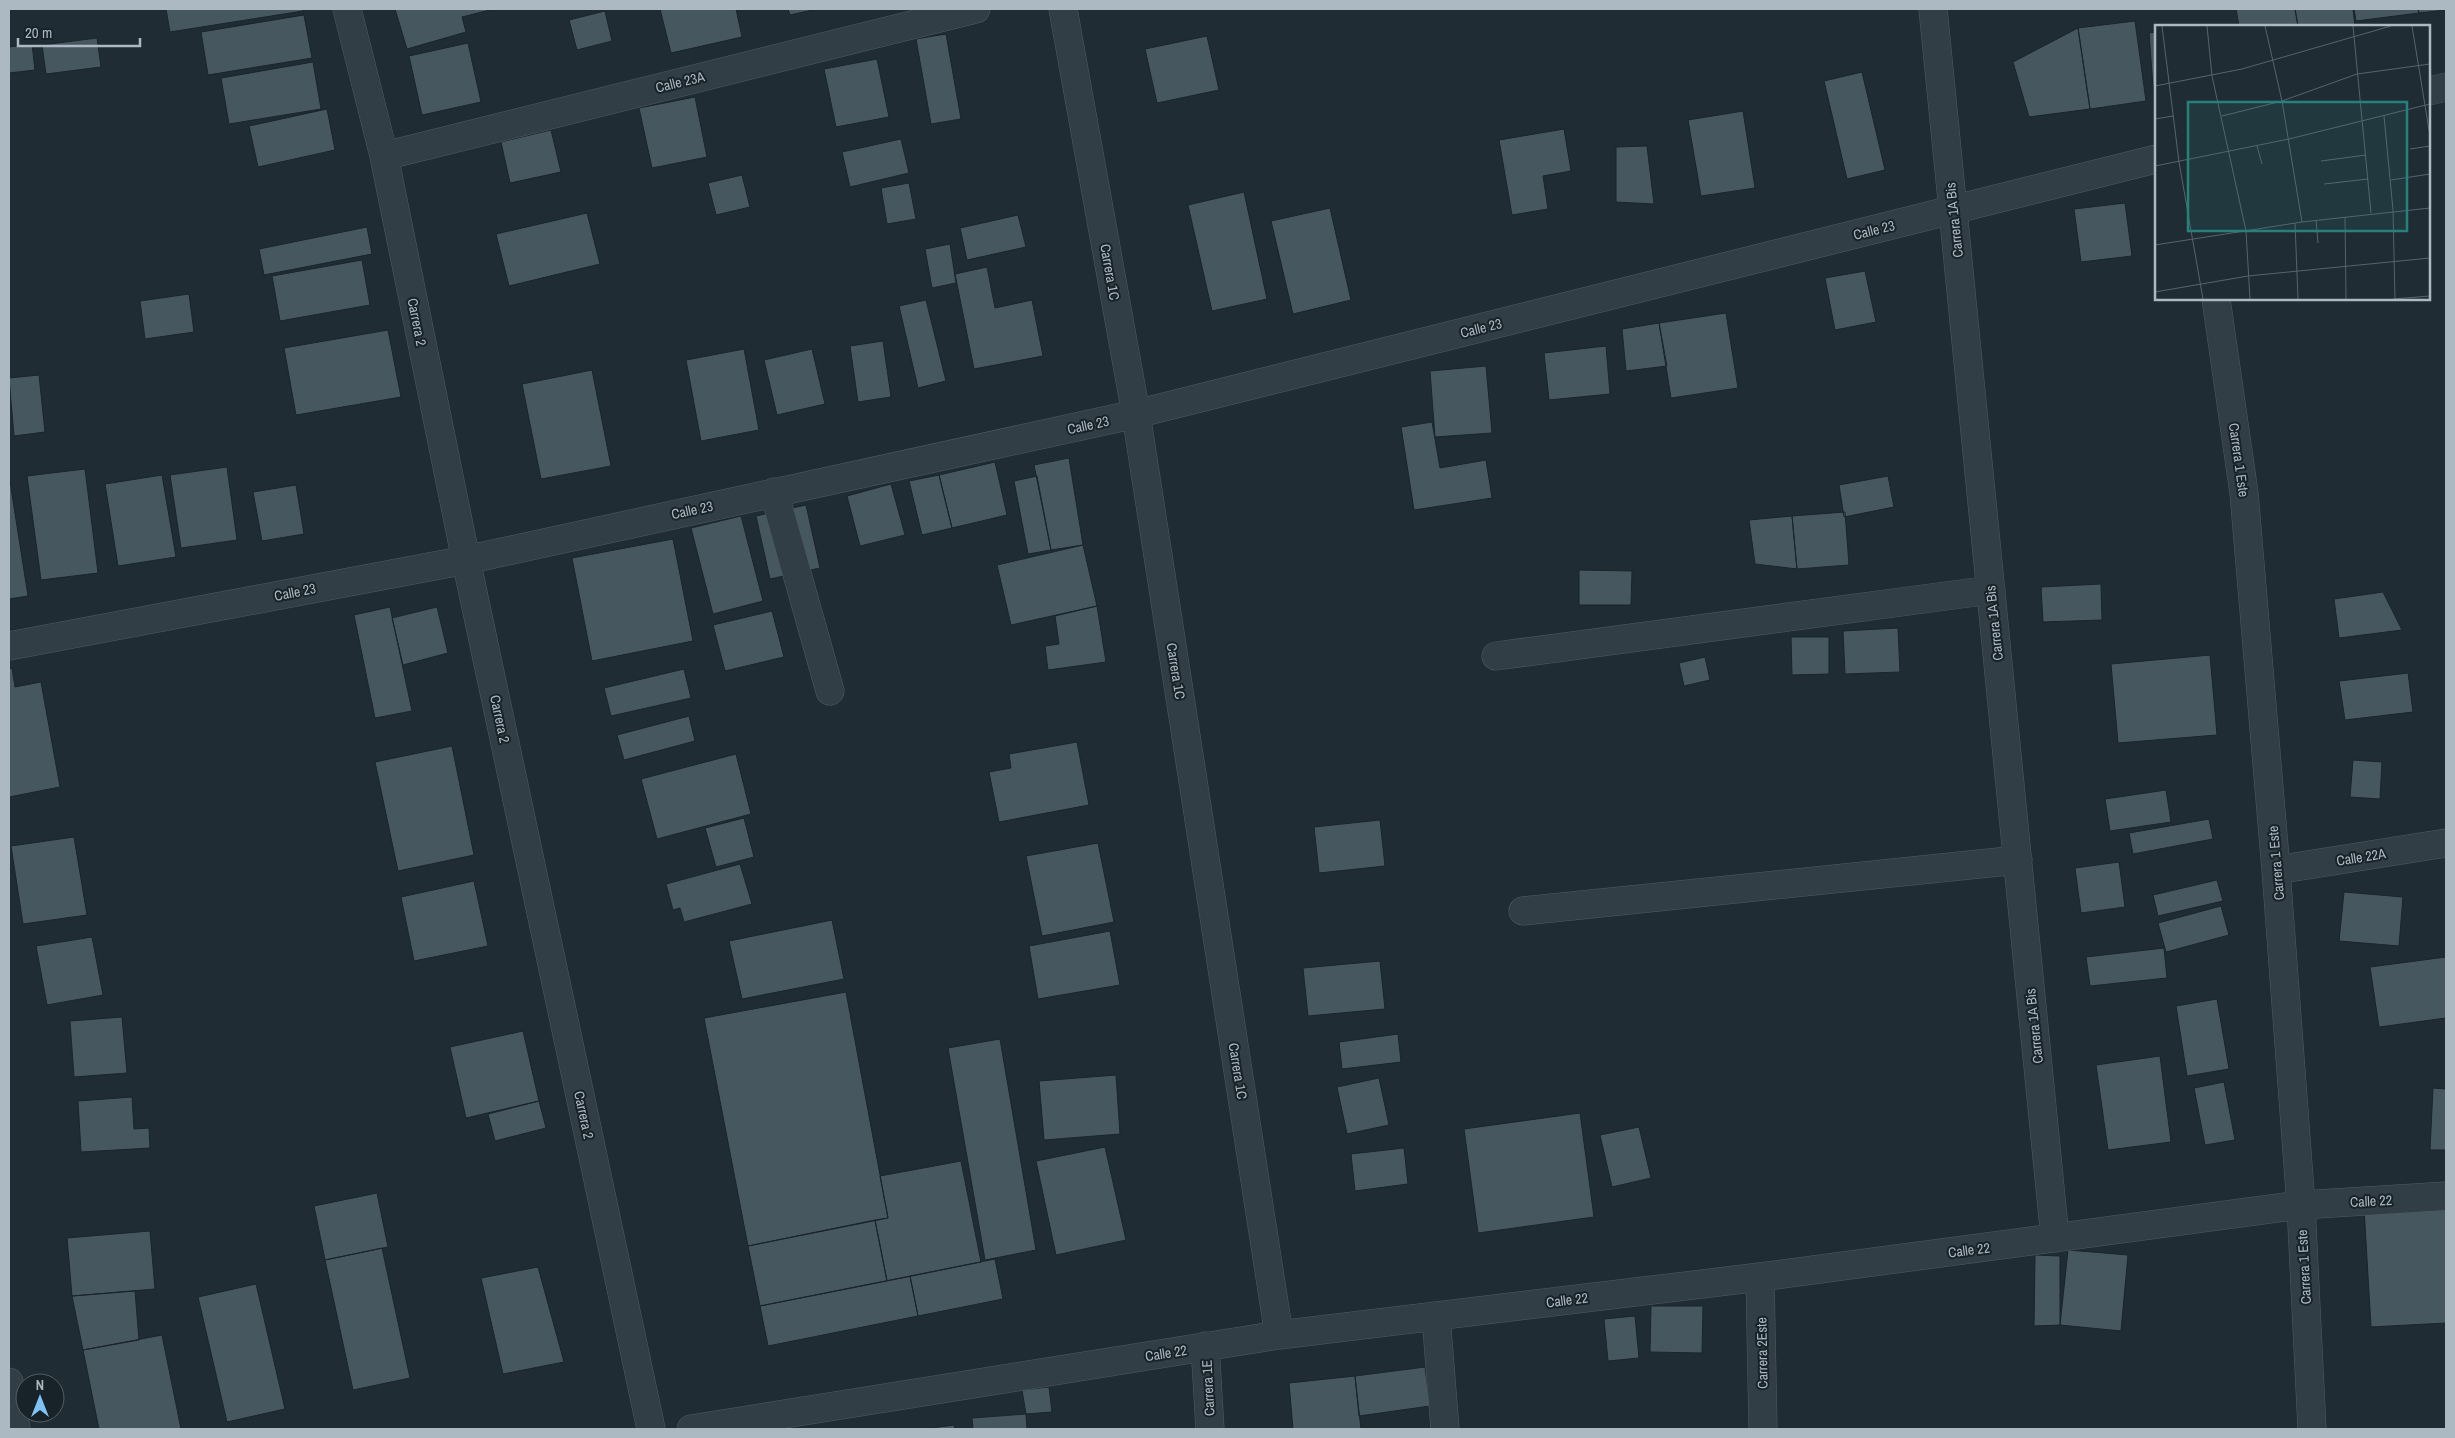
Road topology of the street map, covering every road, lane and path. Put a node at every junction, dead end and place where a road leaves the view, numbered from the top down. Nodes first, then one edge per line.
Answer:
1 (347, 9) edge
2 (976, 9) edge
3 (1063, 9) edge
4 (1933, 9) edge
5 (2446, 86) edge
6 (2430, 91) edge
7 (384, 156) junction
8 (2155, 159) edge
9 (1953, 210) junction
10 (2216, 300) edge
11 (1136, 414) junction
12 (774, 492) junction
13 (466, 560) junction
14 (1991, 590) junction
15 (9, 646) edge
16 (1496, 656) dead end
17 (830, 691) dead end
18 (2446, 843) edge
19 (2018, 860) junction
20 (2276, 870) junction
21 (1523, 911) dead end
22 (2446, 1196) edge
23 (2301, 1205) junction
24 (2056, 1238) junction
25 (1760, 1277) junction
26 (1436, 1316) junction
27 (1279, 1336) junction
28 (1206, 1346) junction
29 (9, 1382) edge
30 (16, 1429) edge
31 (651, 1429) edge
32 (691, 1429) edge
33 (1210, 1429) edge
34 (1445, 1429) edge
35 (1763, 1429) edge
36 (2312, 1429) edge

1 - 7 street, Carrera 2
2 - 7 street, Calle 23A
3 - 11 street, Carrera 1C
4 - 9 street, Carrera 1A Bis
5 - 6 street
7 - 13 street, Carrera 2
8 - 9 street, Calle 23
9 - 11 street, Calle 23
9 - 14 street, Carrera 1A Bis
10 - 20 street, Carrera 1 Este
11 - 12 street, Calle 23
11 - 27 street, Carrera 1C
12 - 13 street, Calle 23
12 - 17 street
13 - 15 street, Calle 23
13 - 31 street, Carrera 2
14 - 16 street
14 - 19 street, Carrera 1A Bis
18 - 20 street, Calle 22A
19 - 21 street
19 - 24 street, Carrera 1A Bis
20 - 23 street, Carrera 1 Este
22 - 23 street, Calle 22
23 - 24 street, Calle 22
23 - 36 street, Carrera 1 Este
24 - 25 street, Calle 22
25 - 26 street, Calle 22
25 - 35 street, Carrera 2Este
26 - 27 street, Calle 22
26 - 34 street
27 - 28 street, Calle 22
28 - 32 street, Calle 22
28 - 33 street, Carrera 1E
29 - 30 street

